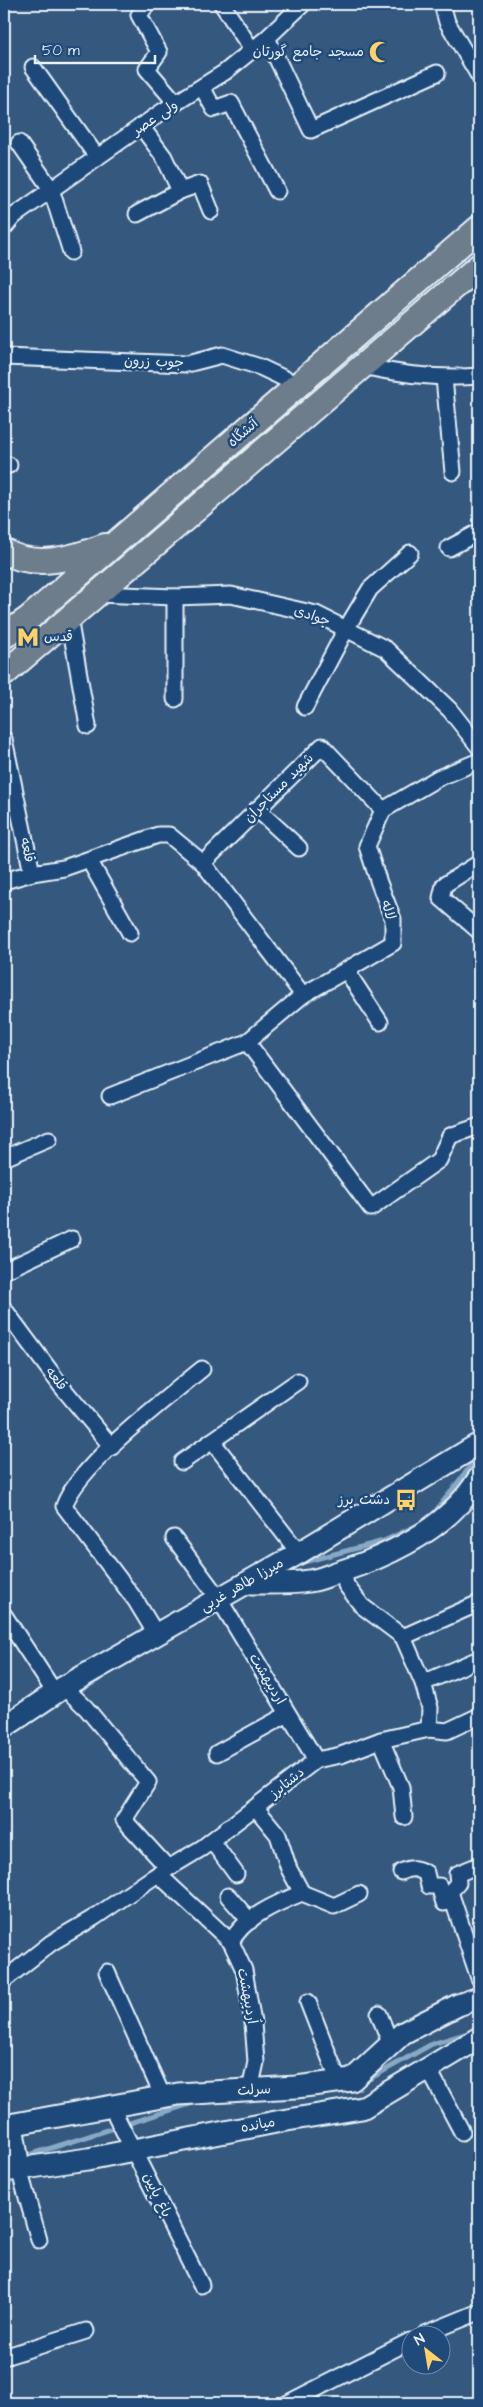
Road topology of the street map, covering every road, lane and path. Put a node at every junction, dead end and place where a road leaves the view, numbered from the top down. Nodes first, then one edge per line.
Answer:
1 (147, 4) edge
2 (222, 4) edge
3 (303, 4) edge
4 (442, 4) edge
5 (267, 38) junction
6 (252, 50) junction
7 (34, 67) dead end
8 (437, 73) dead end
9 (479, 76) edge
10 (202, 86) junction
11 (176, 103) junction
12 (141, 126) junction
13 (19, 143) dead end
14 (97, 157) junction
15 (52, 190) junction
16 (180, 191) junction
17 (277, 191) dead end
18 (211, 211) dead end
19 (138, 214) dead end
20 (4, 228) edge
21 (479, 228) edge
22 (71, 252) dead end
23 (479, 266) edge
24 (4, 357) edge
25 (362, 366) junction
26 (479, 376) edge
27 (444, 378) junction
28 (298, 385) junction
29 (453, 472) dead end
30 (479, 532) edge
31 (118, 541) junction
32 (449, 548) dead end
33 (4, 551) edge
34 (410, 553) dead end
35 (97, 594) junction
36 (175, 597) junction
37 (69, 618) junction
38 (346, 629) junction
39 (4, 636) edge
40 (8, 661) edge
41 (175, 699) dead end
42 (305, 707) dead end
43 (88, 726) dead end
44 (4, 739) edge
45 (479, 747) edge
46 (479, 761) edge
47 (257, 809) junction
48 (383, 810) junction
49 (299, 848) dead end
50 (89, 860) junction
51 (203, 863) junction
52 (479, 863) edge
53 (32, 874) junction
54 (4, 881) edge
55 (479, 932) edge
56 (130, 933) dead end
57 (346, 970) junction
58 (303, 995) junction
59 (380, 1022) dead end
60 (247, 1042) junction
61 (110, 1096) dead end
62 (479, 1126) edge
63 (49, 1139) dead end
64 (4, 1158) edge
65 (72, 1239) dead end
66 (4, 1271) edge
67 (4, 1309) edge
68 (202, 1370) dead end
69 (298, 1381) dead end
70 (212, 1441) junction
71 (479, 1444) edge
72 (112, 1447) junction
73 (182, 1462) dead end
74 (479, 1478) edge
75 (174, 1538) dead end
76 (299, 1553) junction
77 (343, 1570) junction
78 (247, 1582) junction
79 (219, 1599) junction
80 (479, 1603) edge
81 (4, 1615) edge
82 (156, 1634) junction
83 (404, 1637) junction
84 (479, 1659) edge
85 (423, 1683) junction
86 (59, 1690) junction
87 (288, 1714) junction
88 (478, 1721) edge
89 (4, 1727) edge
90 (429, 1729) junction
91 (381, 1740) junction
92 (217, 1753) dead end
93 (316, 1760) junction
94 (256, 1808) junction
95 (404, 1817) dead end
96 (212, 1841) junction
97 (479, 1865) edge
98 (163, 1871) junction
99 (400, 1872) dead end
100 (236, 1874) dead end
101 (302, 1893) junction
102 (359, 1894) dead end
103 (228, 1896) dead end
104 (451, 1896) junction
105 (250, 1921) junction
106 (231, 1942) junction
107 (107, 1972) dead end
108 (479, 1978) edge
109 (4, 1980) edge
110 (479, 1998) edge
111 (308, 2002) dead end
112 (379, 2014) dead end
113 (479, 2038) edge
114 (391, 2045) junction
115 (428, 2068) junction
116 (339, 2082) junction
117 (250, 2090) junction
118 (164, 2097) junction
119 (8, 2125) edge
120 (122, 2127) junction
121 (462, 2132) dead end
122 (12, 2170) edge
123 (39, 2240) dead end
124 (201, 2285) dead end
125 (479, 2312) edge
126 (450, 2324) edge
127 (86, 2331) dead end
128 (400, 2346) edge
129 (4, 2357) edge
130 (288, 2403) edge

1 - 11 street
2 - 6 street
3 - 5 street, ولی عصر
4 - 9 street
5 - 6 street, ولی عصر
5 - 8 street
6 - 10 street, ولی عصر
7 - 14 street
10 - 11 street, ولی عصر
10 - 17 street
11 - 12 street, ولی عصر
12 - 14 street, ولی عصر
12 - 16 street
13 - 15 street
14 - 15 street, ولی عصر
15 - 20 street, ولی عصر
15 - 22 street
16 - 18 street
16 - 19 street
21 - 28 main road, آتشگاه
23 - 25 main road, آتشگاه
24 - 28 street, جوب زرون
25 - 27 street
25 - 35 main road, آتشگاه
26 - 27 street
27 - 29 street
28 - 31 main road, آتشگاه
30 - 32 street
31 - 33 main road
31 - 39 main road, آتشگاه
34 - 38 street
35 - 36 street, جوادی
35 - 37 main road, آتشگاه
36 - 38 street, جوادی
36 - 41 street
37 - 40 main road, آتشگاه
37 - 43 street
38 - 42 street
38 - 45 street, جوادی
44 - 53 street, قلعه
46 - 48 street
47 - 48 street, شهید مستاجران
47 - 49 street
47 - 51 street, شهید مستاجران
48 - 57 street, لاله
50 - 51 street
50 - 53 street
50 - 56 street
51 - 58 street
52 - 55 street
53 - 54 street, قلعه
57 - 58 street, لاله
57 - 59 street
58 - 60 street, لاله
60 - 61 street, لاله
60 - 62 street
63 - 64 street
65 - 66 street
67 - 72 street, قلعه
68 - 72 street
69 - 70 street
70 - 73 street
70 - 76 street
71 - 76 street, میرزا طاهر غربی
72 - 82 street
74 - 77 street
75 - 79 street
76 - 78 street, میرزا طاهر غربی
77 - 78 street
77 - 83 street
78 - 79 street, میرزا طاهر غربی
79 - 82 street, میرزا طاهر غربی
79 - 87 street, اردیبهشت
80 - 83 street
81 - 86 street
82 - 86 street, میرزا طاهر غربی
83 - 85 street
84 - 85 street
85 - 90 street
86 - 89 street, میرزا طاهر غربی
86 - 98 street, اُردیبهشت
87 - 92 street
87 - 93 street, اردیبهشت
88 - 90 street, دشتابرز
90 - 91 street, دشتابرز
91 - 93 street, دشتابرز
91 - 95 street
93 - 94 street, دشتابرز
94 - 96 street, دشتابرز
94 - 101 street
96 - 98 street, دشتابرز
96 - 100 street
97 - 104 street
98 - 106 street, اُردیبهشت
98 - 109 street, دشتابرز
99 - 104 street
101 - 102 street
101 - 105 street
103 - 105 street
104 - 108 street
105 - 106 street
106 - 117 street, اُردیبهشت
107 - 118 street
110 - 114 street, سرلت
111 - 116 street
112 - 114 street
113 - 115 street, میانده
114 - 116 street, سرلت
115 - 120 street, میانده
115 - 121 street
116 - 117 street, سرلت
117 - 118 street, سرلت
118 - 120 street, سرلت
119 - 120 street, سرلت
119 - 122 street
120 - 122 street, میانده
120 - 124 street, باغ پایین
122 - 123 street
125 - 126 street
127 - 129 street
128 - 130 street

